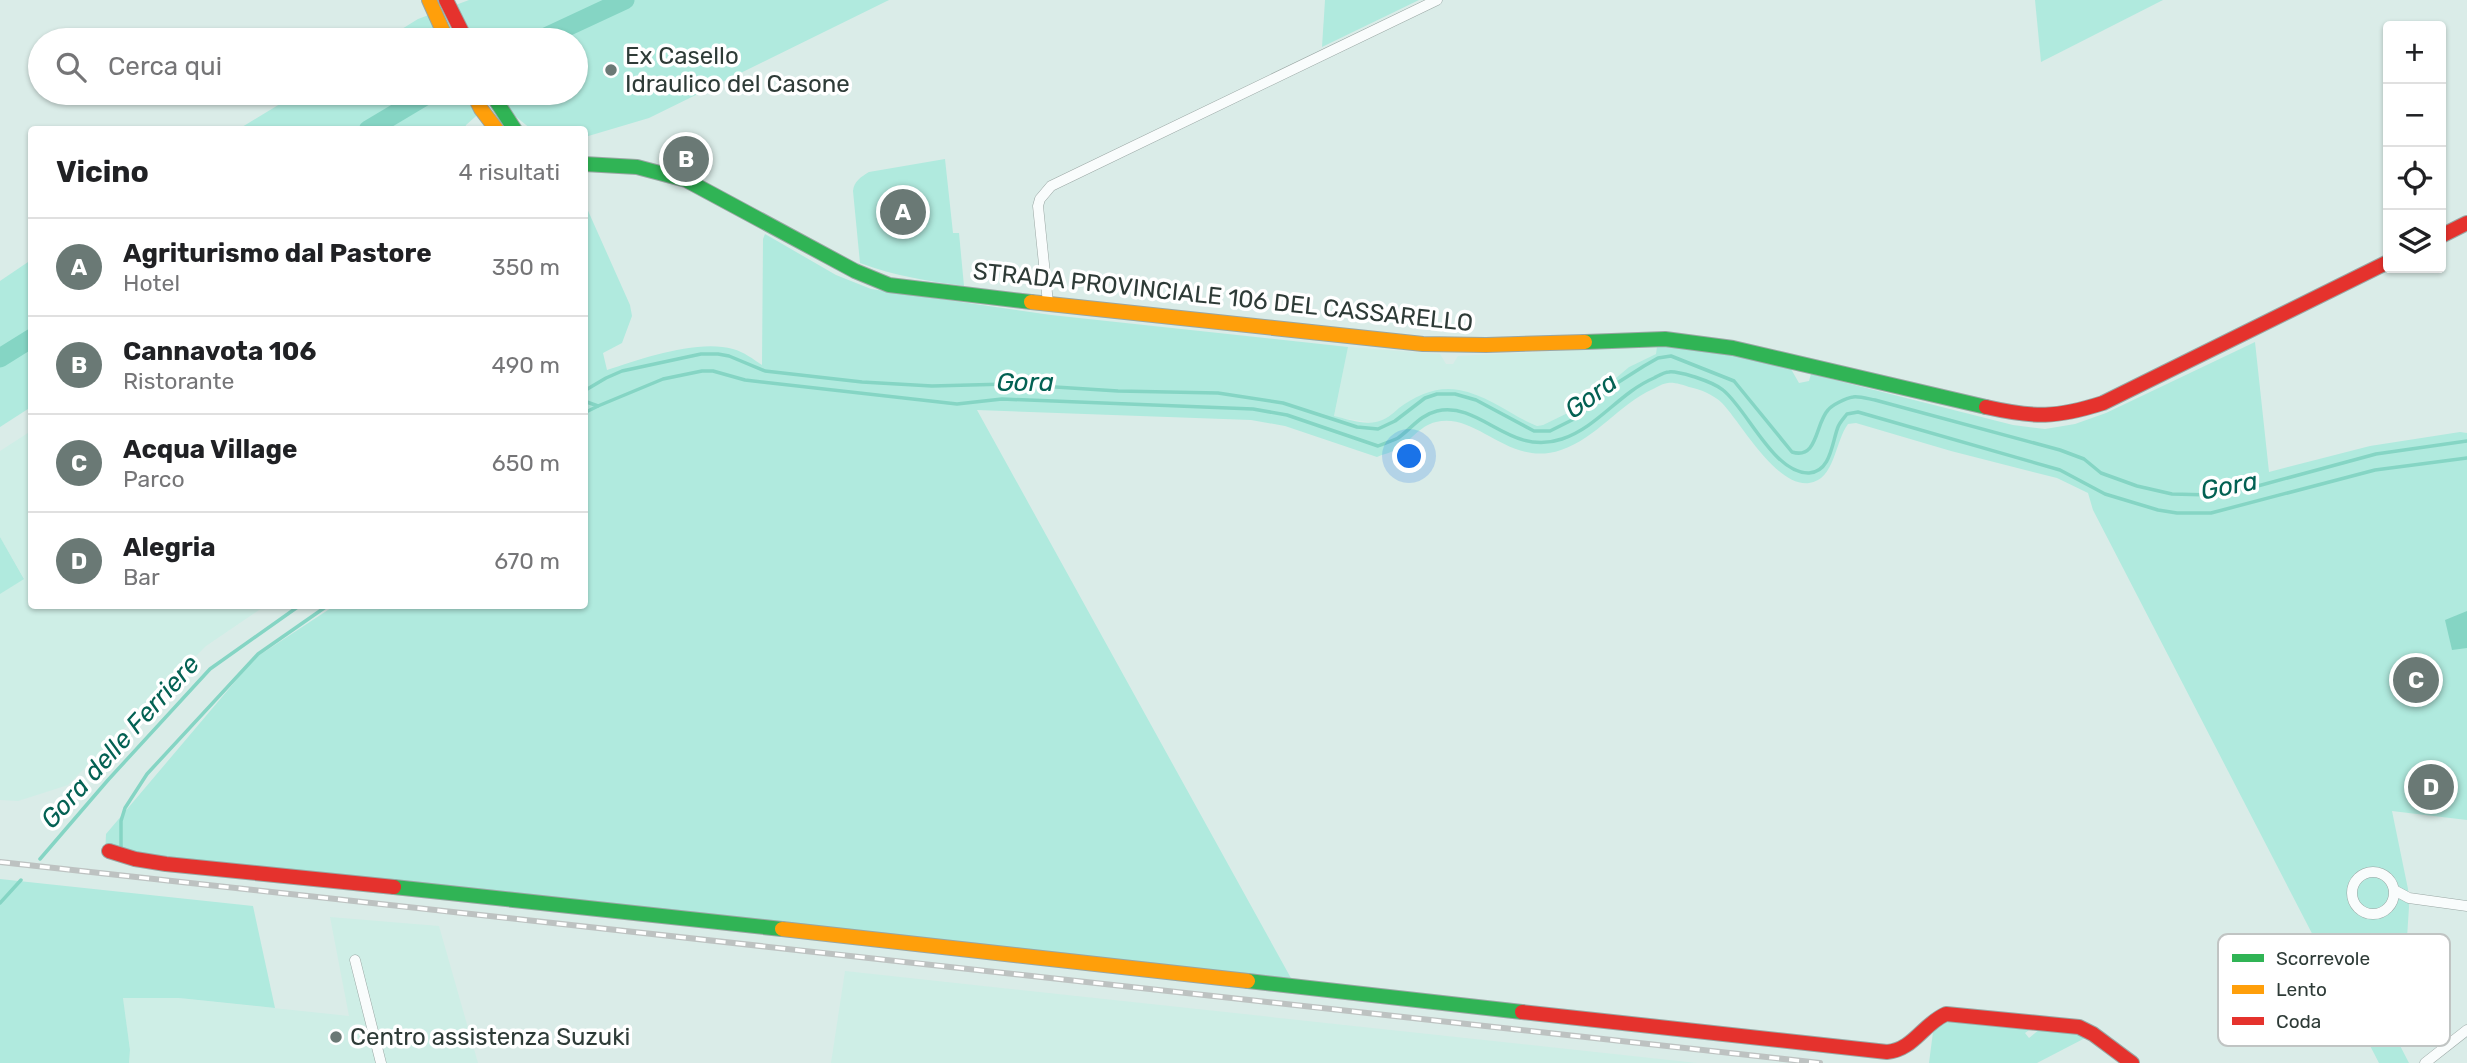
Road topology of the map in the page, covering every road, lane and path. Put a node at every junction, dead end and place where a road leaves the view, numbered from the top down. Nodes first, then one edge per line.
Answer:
1 (429, 0) edge
2 (446, 0) edge
3 (1437, 0) edge
4 (442, 28) edge
5 (460, 28) edge
6 (479, 105) edge
7 (498, 105) edge
8 (495, 126) edge
9 (512, 126) edge
10 (588, 164) edge
11 (2467, 223) edge
12 (2446, 234) edge
13 (2383, 264) edge
14 (1048, 303) junction
15 (109, 851) dead end
16 (2394, 890) junction
17 (2409, 898) junction
18 (2392, 901) junction
19 (2467, 906) edge
20 (355, 960) dead end
21 (2467, 1030) edge
22 (2450, 1043) edge
23 (2447, 1046) edge
24 (381, 1063) edge
25 (2133, 1063) edge
26 (2425, 1063) edge

1 - 4 street
2 - 5 street
3 - 14 street
6 - 8 street
7 - 9 street
10 - 14 street, STRADA PROVINCIALE 106 DEL CASSARELLO
11 - 12 street
13 - 14 street, STRADA PROVINCIALE 106 DEL CASSARELLO
15 - 25 street
16 - 17 street
16 - 18 street
16 - 18 street
17 - 18 street
17 - 19 street
20 - 24 street
21 - 22 street
23 - 26 street

